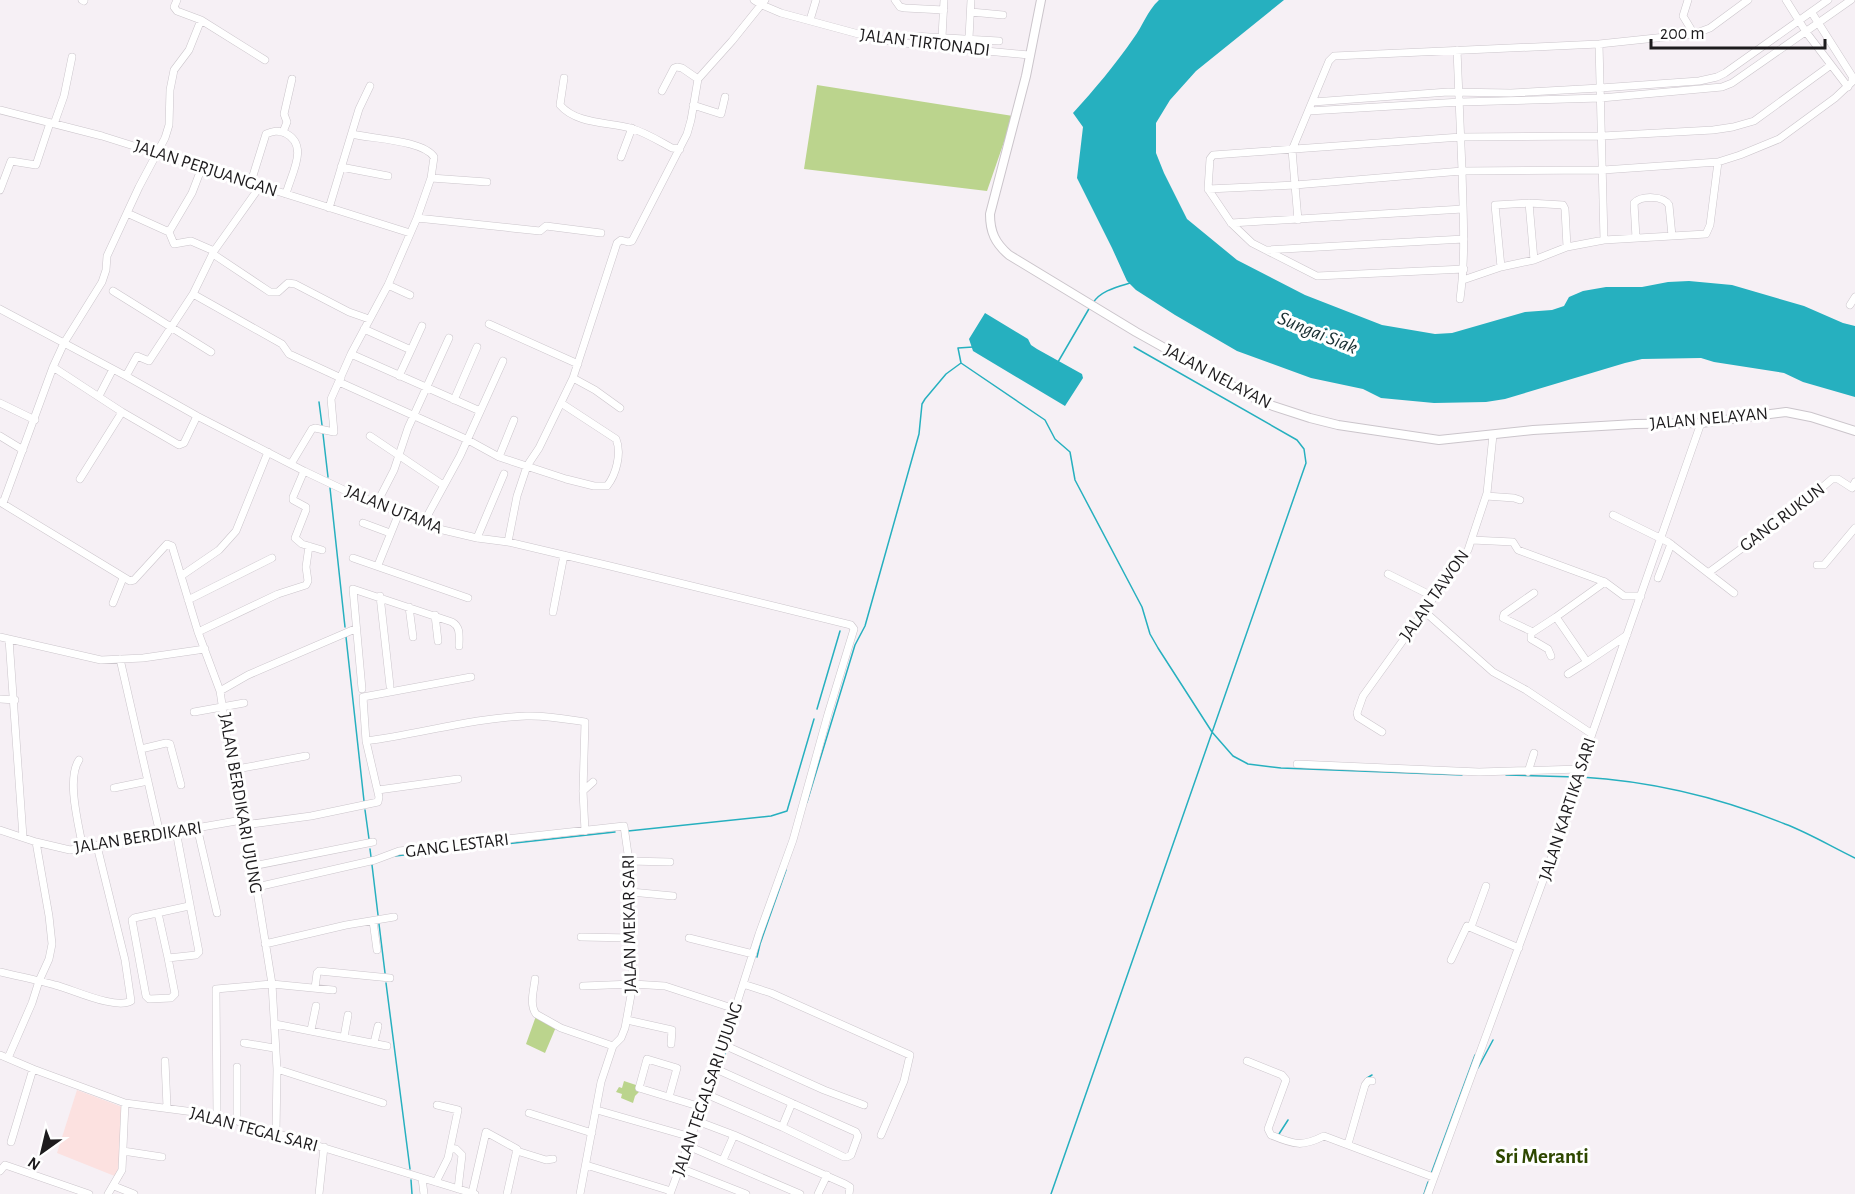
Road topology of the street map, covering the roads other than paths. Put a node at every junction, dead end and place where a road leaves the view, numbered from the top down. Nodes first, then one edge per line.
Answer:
1 (177, 0) edge
2 (754, 0) edge
3 (816, 0) edge
4 (895, 0) edge
5 (944, 0) edge
6 (972, 0) edge
7 (1041, 0) edge
8 (1688, 0) edge
9 (1748, 0) edge
10 (1786, 0) edge
11 (1828, 0) edge
12 (1851, 0) edge
13 (763, 3) edge
14 (944, 10) junction
15 (971, 12) junction
16 (1812, 13) junction
17 (1003, 15) dead end
18 (201, 20) junction
19 (810, 20) junction
20 (1799, 21) junction
21 (1820, 23) junction
22 (1806, 32) junction
23 (1694, 34) junction
24 (912, 36) dead end
25 (946, 37) junction
26 (959, 38) junction
27 (969, 38) junction
28 (999, 41) dead end
29 (1599, 44) junction
30 (948, 48) junction
31 (958, 49) junction
32 (1457, 50) junction
33 (1029, 55) junction
34 (72, 57) dead end
35 (265, 60) dead end
36 (1831, 64) junction
37 (1717, 77) junction
38 (564, 78) dead end
39 (292, 79) dead end
40 (698, 79) junction
41 (370, 86) dead end
42 (1722, 87) junction
43 (1848, 87) junction
44 (1600, 88) junction
45 (662, 91) dead end
46 (1460, 92) junction
47 (725, 97) dead end
48 (1601, 98) junction
49 (1313, 102) junction
50 (1461, 102) junction
51 (693, 105) junction
52 (0, 110) edge
53 (1309, 111) junction
54 (52, 124) junction
55 (632, 128) junction
56 (283, 132) junction
57 (352, 134) junction
58 (1602, 136) junction
59 (1461, 137) junction
60 (680, 149) junction
61 (1292, 150) junction
62 (159, 153) junction
63 (621, 157) dead end
64 (1718, 162) junction
65 (202, 167) junction
66 (341, 167) junction
67 (1603, 170) junction
68 (1462, 171) junction
69 (388, 176) dead end
70 (431, 178) junction
71 (251, 182) junction
72 (487, 182) dead end
73 (1295, 184) junction
74 (261, 185) junction
75 (1208, 189) junction
76 (0, 190) edge
77 (286, 194) junction
78 (1529, 203) junction
79 (329, 208) junction
80 (1463, 208) junction
81 (127, 213) junction
82 (417, 218) junction
83 (1298, 220) junction
84 (1231, 223) junction
85 (169, 232) junction
86 (411, 233) junction
87 (601, 233) dead end
88 (1672, 236) junction
89 (1636, 238) junction
90 (1464, 239) junction
91 (1604, 240) junction
92 (1567, 247) junction
93 (1266, 250) junction
94 (214, 252) junction
95 (1534, 260) junction
96 (1501, 267) junction
97 (1464, 269) junction
98 (1463, 280) junction
99 (388, 285) junction
100 (113, 291) dead end
101 (193, 294) junction
102 (410, 295) dead end
103 (1855, 297) edge
104 (1460, 299) dead end
105 (1850, 305) dead end
106 (0, 309) edge
107 (369, 319) junction
108 (489, 324) dead end
109 (422, 326) dead end
110 (171, 328) junction
111 (364, 329) junction
112 (449, 338) dead end
113 (64, 343) junction
114 (477, 347) dead end
115 (411, 350) junction
116 (211, 352) dead end
117 (351, 354) junction
118 (503, 361) dead end
119 (578, 364) junction
120 (53, 367) junction
121 (113, 369) junction
122 (126, 376) junction
123 (399, 376) junction
124 (573, 378) junction
125 (340, 380) junction
126 (427, 388) junction
127 (99, 396) junction
128 (454, 400) junction
129 (0, 403) edge
130 (561, 403) junction
131 (620, 408) dead end
132 (480, 411) junction
133 (122, 412) junction
134 (415, 415) junction
135 (197, 416) junction
136 (35, 420) junction
137 (514, 420) dead end
138 (1701, 423) junction
139 (1855, 431) edge
140 (1493, 435) junction
141 (0, 436) edge
142 (370, 436) dead end
143 (468, 440) junction
144 (23, 450) junction
145 (268, 452) junction
146 (399, 455) junction
147 (499, 457) junction
148 (291, 464) junction
149 (527, 466) junction
150 (304, 471) junction
151 (504, 474) dead end
152 (80, 478) dead end
153 (443, 485) junction
154 (1854, 487) edge
155 (1486, 496) junction
156 (1520, 500) dead end
157 (1, 502) edge
158 (377, 503) junction
159 (399, 513) junction
160 (1613, 515) dead end
161 (424, 522) junction
162 (363, 523) dead end
163 (1855, 528) edge
164 (390, 533) junction
165 (477, 538) junction
166 (1472, 540) junction
167 (1666, 541) junction
168 (508, 542) junction
169 (309, 546) junction
170 (322, 550) dead end
171 (564, 555) junction
172 (272, 558) dead end
173 (353, 558) dead end
174 (378, 565) junction
175 (1817, 565) dead end
176 (1708, 573) junction
177 (1388, 574) dead end
178 (182, 576) junction
179 (123, 578) junction
180 (1658, 578) dead end
181 (1605, 582) junction
182 (1534, 593) dead end
183 (1734, 593) dead end
184 (380, 596) junction
185 (1641, 596) junction
186 (1434, 597) junction
187 (468, 598) dead end
188 (188, 600) junction
189 (113, 603) dead end
190 (409, 607) junction
191 (553, 612) dead end
192 (1424, 612) junction
193 (435, 615) junction
194 (1556, 617) junction
195 (355, 629) junction
196 (198, 632) junction
197 (1531, 632) junction
198 (1627, 635) junction
199 (0, 637) edge
200 (413, 637) dead end
201 (9, 639) junction
202 (438, 641) dead end
203 (459, 646) dead end
204 (205, 649) junction
205 (1551, 656) dead end
206 (120, 659) junction
207 (1587, 662) junction
208 (1568, 675) dead end
209 (471, 677) dead end
210 (390, 686) dead end
211 (362, 688) dead end
212 (220, 691) junction
213 (0, 699) edge
214 (15, 700) junction
215 (244, 703) dead end
216 (223, 707) junction
217 (194, 712) dead end
218 (1382, 732) dead end
219 (1592, 734) junction
220 (366, 741) junction
221 (141, 749) junction
222 (1534, 753) dead end
223 (306, 756) dead end
224 (79, 760) dead end
225 (1297, 764) dead end
226 (1580, 769) junction
227 (232, 770) junction
228 (1528, 772) junction
229 (458, 779) dead end
230 (148, 782) junction
231 (593, 782) dead end
232 (181, 785) dead end
233 (114, 788) dead end
234 (378, 790) junction
235 (583, 791) junction
236 (243, 823) junction
237 (624, 826) joint
238 (197, 827) junction
239 (0, 831) edge
240 (176, 831) junction
241 (585, 831) junction
242 (160, 834) junction
243 (23, 837) junction
244 (36, 842) junction
245 (373, 842) dead end
246 (97, 846) junction
247 (83, 849) junction
248 (629, 861) junction
249 (669, 862) dead end
250 (253, 866) junction
251 (1486, 886) dead end
252 (257, 887) junction
253 (631, 892) junction
254 (673, 896) dead end
255 (189, 906) junction
256 (158, 913) junction
257 (218, 913) dead end
258 (394, 917) dead end
259 (373, 921) junction
260 (1471, 927) junction
261 (581, 937) dead end
262 (632, 938) junction
263 (689, 938) dead end
264 (265, 944) junction
265 (1519, 948) junction
266 (376, 950) dead end
267 (753, 954) junction
268 (168, 958) junction
269 (1451, 960) dead end
270 (0, 972) edge
271 (390, 978) dead end
272 (535, 979) dead end
273 (39, 981) junction
274 (272, 984) junction
275 (633, 984) junction
276 (743, 984) junction
277 (583, 986) dead end
278 (315, 988) junction
279 (333, 990) dead end
280 (316, 1006) dead end
281 (735, 1009) junction
282 (348, 1015) dead end
283 (627, 1020) junction
284 (275, 1024) junction
285 (378, 1026) dead end
286 (311, 1030) junction
287 (344, 1037) junction
288 (244, 1043) dead end
289 (374, 1043) junction
290 (671, 1044) dead end
291 (724, 1045) junction
292 (387, 1046) dead end
293 (613, 1046) junction
294 (274, 1048) junction
295 (0, 1055) edge
296 (8, 1058) junction
297 (165, 1061) dead end
298 (1247, 1061) dead end
299 (237, 1067) dead end
300 (33, 1069) junction
301 (277, 1069) junction
302 (716, 1069) junction
303 (1372, 1081) dead end
304 (706, 1094) junction
305 (669, 1097) junction
306 (125, 1103) junction
307 (383, 1103) dead end
308 (792, 1103) junction
309 (437, 1105) dead end
310 (864, 1105) dead end
311 (167, 1107) junction
312 (701, 1107) junction
313 (597, 1110) junction
314 (529, 1113) dead end
315 (217, 1115) junction
316 (697, 1120) junction
317 (237, 1121) junction
318 (782, 1127) junction
319 (276, 1133) junction
320 (592, 1133) junction
321 (734, 1135) junction
322 (881, 1135) dead end
323 (691, 1137) junction
324 (11, 1142) dead end
325 (1347, 1144) junction
326 (688, 1146) junction
327 (324, 1148) junction
328 (450, 1148) junction
329 (123, 1151) junction
330 (517, 1151) junction
331 (162, 1157) dead end
332 (553, 1159) dead end
333 (723, 1160) junction
334 (585, 1165) junction
335 (680, 1168) junction
336 (0, 1171) edge
337 (827, 1175) junction
338 (1433, 1177) junction
339 (423, 1178) junction
340 (436, 1182) junction
341 (114, 1186) junction
342 (458, 1189) junction
343 (671, 1192) edge
344 (89, 1194) edge
345 (108, 1194) edge
346 (134, 1194) edge
347 (319, 1194) edge
348 (424, 1194) edge
349 (473, 1194) edge
350 (507, 1194) edge
351 (580, 1194) edge
352 (746, 1194) edge
353 (800, 1194) edge
354 (818, 1194) edge
355 (849, 1194) edge
356 (1428, 1194) edge

1 - 18 street
2 - 13 street, JALAN TIRTONADI
3 - 19 street
4 - 14 street
5 - 14 street
6 - 15 street
7 - 33 main road, JALAN NELAYAN
8 - 23 street
9 - 23 street
10 - 20 street
11 - 16 street
12 - 21 street
13 - 19 street, JALAN TIRTONADI
13 - 40 street
14 - 25 street
15 - 17 street
15 - 27 street
16 - 20 street
16 - 21 street
18 - 35 street
18 - 62 street
19 - 30 street, JALAN TIRTONADI
20 - 22 street
20 - 37 street
21 - 22 street
21 - 43 street
22 - 36 street
22 - 42 street
23 - 29 street
24 - 25 street
25 - 26 street
25 - 30 street
26 - 27 street
26 - 31 street
27 - 28 street
29 - 32 street
29 - 44 street
30 - 31 street, JALAN TIRTONADI
31 - 33 street, JALAN TIRTONADI
32 - 46 street
32 - 49 street
33 - 140 main road, JALAN NELAYAN
34 - 54 street
36 - 43 street
36 - 58 street
37 - 42 street
37 - 44 street
38 - 55 street
39 - 56 street
40 - 45 street
40 - 51 street
41 - 57 street
42 - 48 street
43 - 64 street
44 - 46 street
44 - 48 street
46 - 49 street
46 - 50 street
47 - 51 street
48 - 50 street
48 - 58 street
49 - 53 street
50 - 53 street
50 - 59 street
51 - 60 street
52 - 54 street, JALAN PERJUANGAN
53 - 61 street
54 - 62 street, JALAN PERJUANGAN
54 - 76 street
55 - 60 street
55 - 63 street
56 - 71 street
56 - 77 street
57 - 66 street
57 - 70 street
58 - 59 street
58 - 67 street
59 - 61 street
59 - 68 street
60 - 119 street
61 - 73 street
61 - 75 street
62 - 65 street, JALAN PERJUANGAN
62 - 81 street
64 - 67 street
64 - 88 street
65 - 71 street, JALAN PERJUANGAN
65 - 85 street
66 - 69 street
66 - 79 street
67 - 68 street
67 - 91 street
68 - 73 street
68 - 80 street
70 - 72 street
70 - 82 street
71 - 74 street, JALAN PERJUANGAN
73 - 75 street
73 - 83 street
74 - 77 street, JALAN PERJUANGAN
74 - 94 street
75 - 84 street
77 - 79 street, JALAN PERJUANGAN
78 - 92 street
78 - 95 street
78 - 96 street
79 - 86 street, JALAN PERJUANGAN
80 - 83 street
80 - 90 street
81 - 85 street
81 - 113 street
82 - 86 street
82 - 87 street
83 - 84 street
84 - 93 street
85 - 94 street
86 - 99 street
88 - 89 street
88 - 89 street
89 - 91 street
90 - 93 street
90 - 97 street
91 - 92 street
92 - 95 street
93 - 97 street
94 - 101 street
94 - 107 street
95 - 96 street
96 - 98 street
97 - 98 street
98 - 104 street
99 - 102 street
99 - 107 street
100 - 110 street
101 - 110 street
101 - 125 street
103 - 105 street
106 - 113 street, JALAN UTAMA
107 - 111 street
108 - 119 street
109 - 115 street
110 - 116 street
110 - 122 street
111 - 115 street
111 - 117 street
112 - 126 street
113 - 120 street
113 - 121 street, JALAN UTAMA
114 - 128 street
115 - 123 street
117 - 123 street
117 - 125 street
118 - 132 street
119 - 124 street
120 - 127 street
120 - 136 street
121 - 122 street, JALAN UTAMA
121 - 127 street
122 - 135 street, JALAN UTAMA
123 - 126 street
124 - 130 street
124 - 131 street
125 - 134 street
125 - 148 street
126 - 128 street
126 - 134 street
127 - 133 street
128 - 132 street
129 - 136 street
130 - 149 street
130 - 149 street
132 - 143 street
133 - 135 street
133 - 152 street
134 - 143 street
134 - 146 street
135 - 145 street, JALAN UTAMA
136 - 144 street
137 - 147 street
138 - 139 main road, JALAN NELAYAN
138 - 140 main road, JALAN NELAYAN
138 - 167 street, JALAN KARTIKA SARI
140 - 155 street, JALAN TAWON
141 - 144 street
142 - 146 street
143 - 147 street
143 - 153 street
144 - 157 street
145 - 148 street, JALAN UTAMA
145 - 178 street
146 - 153 street
146 - 158 street
147 - 149 street
148 - 150 street, JALAN UTAMA
149 - 168 street
150 - 158 street, JALAN UTAMA
150 - 169 street
151 - 165 street
153 - 161 street
154 - 176 street, GANG RUKUN
155 - 156 street
155 - 166 street, JALAN TAWON
157 - 179 street
158 - 159 street, JALAN UTAMA
159 - 161 street, JALAN UTAMA
159 - 164 street
160 - 167 street
161 - 165 street, JALAN UTAMA
162 - 164 street
163 - 175 street
164 - 174 street
165 - 168 street, JALAN UTAMA
166 - 181 street
166 - 186 street, JALAN TAWON
167 - 176 street
167 - 180 street
167 - 185 street, JALAN KARTIKA SARI
168 - 171 street, JALAN UTAMA
169 - 170 street
169 - 196 street
171 - 191 street
171 - 267 street, JALAN UTAMA
172 - 188 street
173 - 174 street
174 - 187 street
176 - 183 street
177 - 186 street
178 - 179 street, JALAN BERDIKARI UJUNG
178 - 188 street, JALAN BERDIKARI UJUNG
179 - 189 street
181 - 185 street
181 - 194 street
182 - 197 street
184 - 190 street
184 - 195 street
184 - 210 street
185 - 198 street, JALAN KARTIKA SARI
186 - 192 street, JALAN TAWON
188 - 196 street, JALAN BERDIKARI UJUNG
190 - 193 street
190 - 200 street
192 - 218 street, JALAN TAWON
192 - 219 street
193 - 202 street
193 - 203 street
194 - 197 street
194 - 207 street
195 - 211 street
195 - 212 street
196 - 204 street, JALAN BERDIKARI UJUNG
197 - 205 street
198 - 207 street
198 - 219 street, JALAN KARTIKA SARI
199 - 201 street
201 - 206 street
201 - 214 street
204 - 206 street
204 - 212 street, JALAN BERDIKARI UJUNG
206 - 221 street
207 - 208 street
209 - 220 street
212 - 216 street, JALAN BERDIKARI UJUNG
213 - 214 street
214 - 243 street
215 - 216 street
216 - 217 street
216 - 227 street, JALAN BERDIKARI UJUNG
219 - 226 street, JALAN KARTIKA SARI
220 - 234 street
220 - 235 street
221 - 230 street
221 - 232 street
222 - 228 street
223 - 227 street
224 - 247 street
225 - 228 street
226 - 228 street
226 - 265 street, JALAN KARTIKA SARI
227 - 236 street, JALAN BERDIKARI UJUNG
229 - 234 street
230 - 233 street
230 - 242 street
231 - 235 street
234 - 236 street, JALAN BERDIKARI
235 - 241 street
236 - 238 street, JALAN BERDIKARI
236 - 250 street, JALAN BERDIKARI UJUNG
237 - 241 street, GANG LESTARI
237 - 248 street, JALAN MEKAR SARI
238 - 240 street, JALAN BERDIKARI
238 - 257 street
239 - 243 street, JALAN BERDIKARI
240 - 242 street, JALAN BERDIKARI
240 - 255 street
241 - 252 street, GANG LESTARI
242 - 246 street, JALAN BERDIKARI
243 - 244 street, JALAN BERDIKARI
244 - 247 street, JALAN BERDIKARI
244 - 273 street
245 - 250 street
246 - 247 street, JALAN BERDIKARI
246 - 273 street
248 - 249 street
248 - 253 street, JALAN MEKAR SARI
250 - 252 street, JALAN BERDIKARI UJUNG
251 - 260 street
252 - 264 street, JALAN BERDIKARI UJUNG
253 - 254 street
253 - 262 street, JALAN MEKAR SARI
255 - 256 street
255 - 268 street
256 - 268 street
256 - 268 street
258 - 259 street
259 - 264 street
259 - 266 street
260 - 265 street
260 - 269 street
261 - 262 street
262 - 275 street, JALAN MEKAR SARI
263 - 267 street
264 - 274 street, JALAN BERDIKARI UJUNG
265 - 338 street, JALAN KARTIKA SARI
267 - 276 street, JALAN TEGALSARI UJUNG
270 - 273 street
271 - 278 street
272 - 293 street
273 - 296 street
274 - 278 street
274 - 284 street, JALAN BERDIKARI UJUNG
274 - 315 street
275 - 277 street
275 - 281 street
275 - 283 street, JALAN MEKAR SARI
276 - 281 street, JALAN TEGALSARI UJUNG
276 - 322 street
278 - 279 street
280 - 286 street
281 - 291 street, JALAN TEGALSARI UJUNG
282 - 287 street
283 - 290 street
283 - 293 street, JALAN MEKAR SARI
284 - 286 street
284 - 294 street, JALAN BERDIKARI UJUNG
285 - 289 street
286 - 287 street
287 - 289 street
288 - 294 street
289 - 292 street
291 - 302 street, JALAN TEGALSARI UJUNG
291 - 310 street
293 - 313 street, JALAN MEKAR SARI
294 - 301 street, JALAN BERDIKARI UJUNG
295 - 296 street, JALAN TEGAL SARI
296 - 300 street, JALAN TEGAL SARI
297 - 311 street
298 - 325 street
299 - 317 street
300 - 306 street, JALAN TEGAL SARI
300 - 324 street
301 - 307 street
301 - 319 street, JALAN BERDIKARI UJUNG
302 - 304 street, JALAN TEGALSARI UJUNG
302 - 308 street
303 - 325 street
304 - 312 street, JALAN TEGALSARI UJUNG
304 - 318 street
305 - 305 street
305 - 312 street
306 - 311 street, JALAN TEGAL SARI
306 - 329 street
308 - 318 street
308 - 318 street
309 - 328 street
311 - 315 street, JALAN TEGAL SARI
312 - 316 street, JALAN TEGALSARI UJUNG
313 - 320 street, JALAN MEKAR SARI
313 - 323 street
314 - 320 street
315 - 317 street, JALAN TEGAL SARI
316 - 321 street
316 - 323 street, JALAN TEGALSARI UJUNG
317 - 319 street, JALAN TEGAL SARI
319 - 327 street, JALAN TEGAL SARI
320 - 334 street, JALAN MEKAR SARI
321 - 333 street
321 - 337 street
323 - 326 street, JALAN TEGALSARI UJUNG
325 - 338 street
326 - 333 street
326 - 335 street, JALAN TEGALSARI UJUNG
327 - 339 street, JALAN TEGAL SARI
327 - 347 street
328 - 340 street
328 - 342 street
329 - 331 street
329 - 341 street
330 - 332 street
330 - 349 street
330 - 350 street
333 - 353 street
334 - 343 street
334 - 351 street, JALAN MEKAR SARI
335 - 343 street, JALAN TEGALSARI UJUNG
335 - 352 street
336 - 344 street
337 - 354 street
337 - 355 street
338 - 356 street, JALAN KARTIKA SARI
339 - 340 street, JALAN TEGAL SARI
339 - 348 street
340 - 342 street, JALAN TEGAL SARI
341 - 345 street
341 - 346 street
342 - 349 street, JALAN TEGAL SARI

